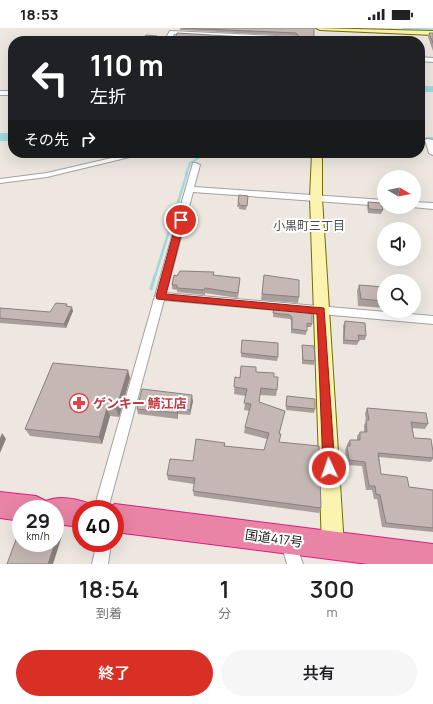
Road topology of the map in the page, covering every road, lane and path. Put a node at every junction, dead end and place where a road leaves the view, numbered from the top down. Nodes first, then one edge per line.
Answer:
1 (204, 28) edge
2 (317, 30) edge
3 (433, 33) edge
4 (202, 34) junction
5 (170, 36) edge
6 (217, 36) edge
7 (429, 140) dead end
8 (433, 153) edge
9 (120, 158) edge
10 (317, 158) edge
11 (196, 164) dead end
12 (0, 181) edge
13 (189, 189) junction
14 (316, 198) junction
15 (377, 202) edge
16 (421, 205) edge
17 (433, 206) edge
18 (161, 296) junction
19 (321, 310) junction
20 (433, 320) edge
21 (104, 500) edge
22 (0, 505) edge
23 (12, 506) edge
24 (124, 520) edge
25 (333, 546) junction
26 (102, 552) edge
27 (291, 552) edge
28 (433, 558) edge
29 (100, 564) edge

1 - 4 street
2 - 3 street
4 - 5 street
4 - 6 street
7 - 8 street
9 - 12 street
10 - 14 street
11 - 13 street
13 - 14 street
13 - 18 street
14 - 15 street
14 - 19 street
16 - 17 street
18 - 19 street
18 - 21 street
19 - 20 street
19 - 25 street
22 - 23 highway
24 - 27 highway, 国道417号
25 - 27 highway, 国道417号
25 - 28 highway, 国道417号
26 - 29 street

